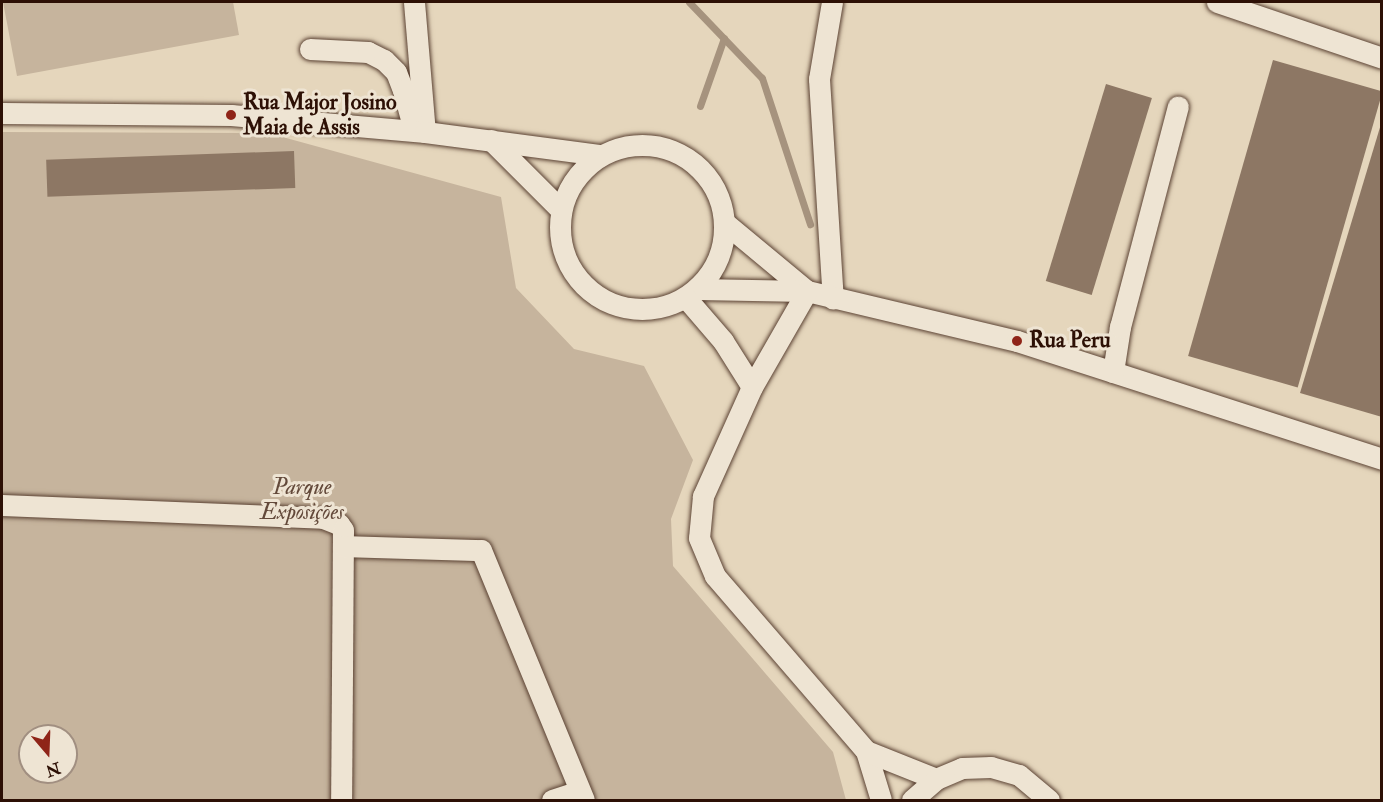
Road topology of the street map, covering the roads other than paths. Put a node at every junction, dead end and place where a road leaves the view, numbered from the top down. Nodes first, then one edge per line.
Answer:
1 (414, 2) edge
2 (832, 2) edge
3 (1217, 2) edge
4 (310, 49) dead end
5 (1382, 58) edge
6 (1178, 106) dead end
7 (2, 113) edge
8 (420, 131) junction
9 (491, 140) junction
10 (600, 155) junction
11 (560, 209) junction
12 (725, 224) junction
13 (807, 291) junction
14 (691, 293) junction
15 (833, 299) junction
16 (1113, 372) junction
17 (752, 387) junction
18 (1382, 459) edge
19 (2, 505) edge
20 (343, 546) junction
21 (866, 751) junction
22 (936, 779) junction
23 (582, 796) edge
24 (341, 801) edge
25 (552, 801) edge
26 (881, 801) edge
27 (912, 801) edge
28 (1049, 801) edge

1 - 8 street
2 - 15 street
3 - 5 street
4 - 8 street
6 - 16 street
7 - 8 street
8 - 9 street
9 - 10 street
9 - 11 street
10 - 11 street
10 - 12 street
11 - 14 street
12 - 13 street
12 - 14 street
13 - 14 street
13 - 15 street
13 - 17 street
14 - 17 street
15 - 16 street
16 - 18 street
17 - 21 street
19 - 20 street
20 - 23 street
20 - 24 street
21 - 22 street
21 - 26 street
22 - 27 street
22 - 28 street
23 - 25 street

